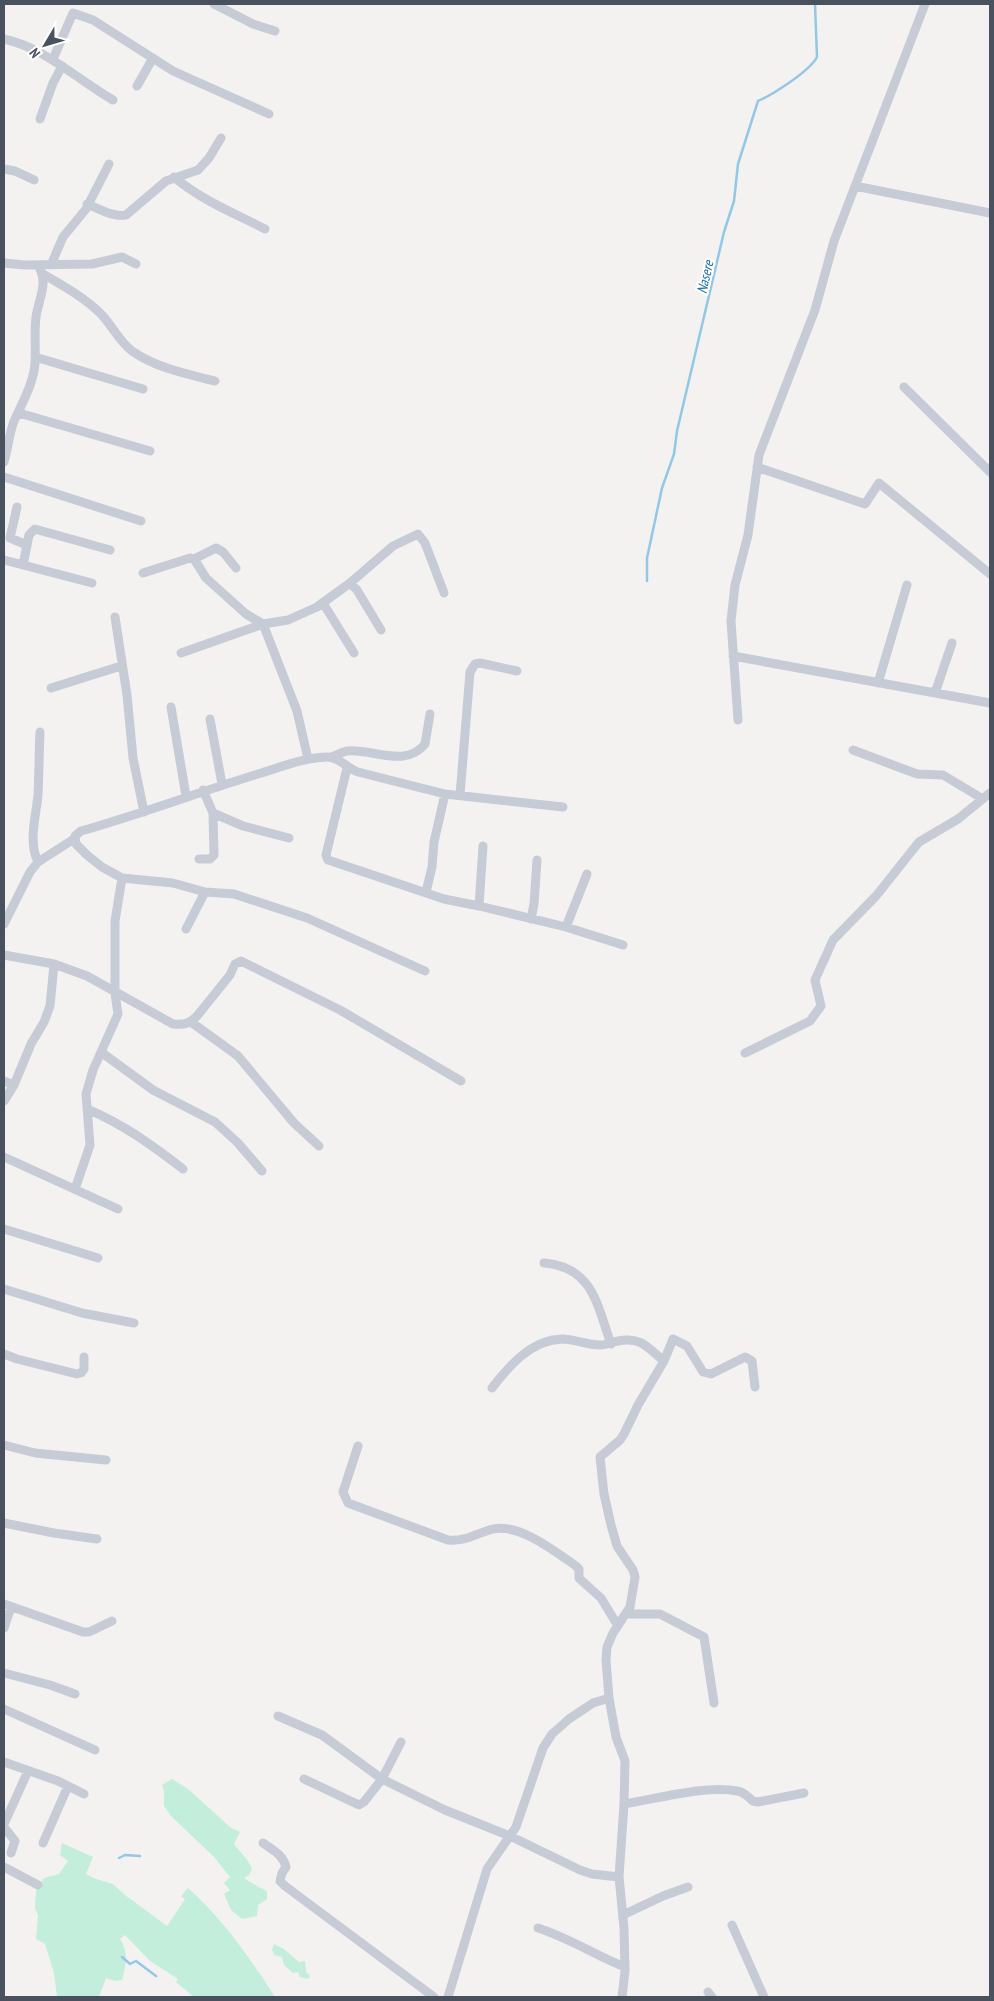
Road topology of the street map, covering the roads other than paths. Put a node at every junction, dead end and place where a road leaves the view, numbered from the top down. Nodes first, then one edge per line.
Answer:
1 (214, 4) edge
2 (925, 4) edge
3 (275, 30) dead end
4 (4, 39) edge
5 (153, 58) junction
6 (53, 59) junction
7 (62, 66) junction
8 (137, 86) dead end
9 (113, 100) dead end
10 (269, 114) dead end
11 (40, 119) dead end
12 (221, 138) dead end
13 (109, 164) dead end
14 (4, 169) edge
15 (174, 177) junction
16 (34, 180) dead end
17 (854, 186) junction
18 (88, 204) junction
19 (990, 213) edge
20 (265, 228) dead end
21 (4, 263) edge
22 (136, 264) dead end
23 (38, 265) junction
24 (51, 265) junction
25 (44, 274) junction
26 (35, 357) junction
27 (214, 381) dead end
28 (904, 387) dead end
29 (143, 389) dead end
30 (19, 413) junction
31 (150, 451) dead end
32 (4, 462) edge
33 (757, 467) junction
34 (990, 472) edge
35 (4, 477) edge
36 (17, 507) dead end
37 (141, 521) dead end
38 (27, 545) junction
39 (110, 550) dead end
40 (194, 559) junction
41 (4, 560) edge
42 (24, 565) junction
43 (236, 568) dead end
44 (143, 573) dead end
45 (990, 574) edge
46 (92, 583) dead end
47 (350, 583) junction
48 (907, 585) dead end
49 (444, 593) dead end
50 (323, 603) junction
51 (115, 617) dead end
52 (263, 624) junction
53 (381, 630) dead end
54 (952, 643) dead end
55 (181, 652) dead end
56 (354, 653) dead end
57 (733, 656) junction
58 (121, 666) junction
59 (517, 671) dead end
60 (878, 683) junction
61 (52, 688) dead end
62 (934, 693) junction
63 (990, 704) edge
64 (172, 707) dead end
65 (430, 714) dead end
66 (210, 719) dead end
67 (738, 720) dead end
68 (40, 732) dead end
69 (854, 750) dead end
70 (332, 757) junction
71 (308, 759) junction
72 (347, 768) junction
73 (222, 784) junction
74 (203, 790) junction
75 (990, 793) edge
76 (445, 794) junction
77 (186, 796) junction
78 (460, 796) junction
79 (983, 799) junction
80 (563, 808) dead end
81 (144, 812) junction
82 (213, 813) junction
83 (289, 838) dead end
84 (74, 839) junction
85 (483, 846) dead end
86 (200, 859) dead end
87 (537, 860) dead end
88 (38, 862) junction
89 (587, 874) dead end
90 (122, 878) junction
91 (205, 892) junction
92 (426, 892) junction
93 (479, 906) junction
94 (531, 919) junction
95 (4, 924) edge
96 (566, 927) junction
97 (186, 929) dead end
98 (624, 945) dead end
99 (4, 955) edge
100 (54, 964) junction
101 (425, 972) dead end
102 (115, 993) junction
103 (191, 1022) junction
104 (101, 1052) junction
105 (745, 1053) dead end
106 (461, 1081) dead end
107 (4, 1082) edge
108 (14, 1085) junction
109 (4, 1101) edge
110 (87, 1109) junction
111 (319, 1146) dead end
112 (4, 1157) edge
113 (183, 1169) dead end
114 (262, 1170) dead end
115 (75, 1189) junction
116 (118, 1209) dead end
117 (4, 1229) edge
118 (98, 1258) dead end
119 (544, 1263) dead end
120 (4, 1288) edge
121 (134, 1322) dead end
122 (611, 1344) junction
123 (4, 1354) edge
124 (84, 1357) dead end
125 (664, 1361) junction
126 (756, 1387) dead end
127 (492, 1388) dead end
128 (4, 1445) edge
129 (358, 1446) dead end
130 (106, 1460) dead end
131 (4, 1523) edge
132 (97, 1539) dead end
133 (8, 1605) edge
134 (627, 1614) junction
135 (112, 1621) dead end
136 (618, 1626) junction
137 (4, 1628) edge
138 (4, 1673) edge
139 (75, 1694) dead end
140 (609, 1698) junction
141 (714, 1703) dead end
142 (4, 1709) edge
143 (278, 1716) dead end
144 (401, 1742) dead end
145 (95, 1750) dead end
146 (4, 1762) edge
147 (28, 1771) junction
148 (304, 1779) dead end
149 (382, 1779) junction
150 (68, 1786) junction
151 (804, 1793) dead end
152 (84, 1794) dead end
153 (624, 1804) junction
154 (4, 1825) edge
155 (510, 1836) junction
156 (43, 1843) dead end
157 (263, 1843) dead end
158 (11, 1853) dead end
159 (4, 1867) edge
160 (619, 1877) junction
161 (38, 1885) dead end
162 (688, 1887) dead end
163 (623, 1915) junction
164 (732, 1925) dead end
165 (538, 1928) dead end
166 (625, 1968) junction
167 (434, 1997) edge
168 (448, 1997) edge
169 (622, 1997) edge
170 (764, 1997) edge

1 - 3 street
2 - 17 street
4 - 6 street
5 - 6 street
5 - 8 street
5 - 10 street
6 - 7 street
7 - 9 street
7 - 11 street
12 - 15 street
13 - 18 street
14 - 16 street
15 - 18 street
15 - 20 street
17 - 19 street
17 - 33 street
18 - 24 street
21 - 23 street
22 - 24 street
23 - 24 street
23 - 25 street
25 - 26 street
25 - 27 street
26 - 29 street
26 - 30 street
28 - 34 street
30 - 31 street
30 - 32 street
33 - 45 street
33 - 57 street
35 - 37 street
36 - 38 street
38 - 39 street
38 - 42 street
40 - 43 street
40 - 44 street
40 - 52 street
41 - 42 street
42 - 46 street
47 - 49 street
47 - 50 street
47 - 53 street
48 - 60 street
50 - 52 street
50 - 56 street
51 - 58 street
52 - 55 street
52 - 71 street
54 - 62 street
57 - 60 street
57 - 67 street
58 - 61 street
58 - 81 street
59 - 78 street
60 - 62 street
62 - 63 street
64 - 77 street
65 - 70 street
66 - 73 street
68 - 88 street
69 - 79 street
70 - 71 street
70 - 72 street
71 - 73 street
72 - 76 street
72 - 92 street
73 - 74 street
74 - 77 street
74 - 82 street
75 - 79 street
76 - 78 street
76 - 92 street
77 - 81 street
78 - 80 street
79 - 105 street
81 - 84 street
82 - 83 street
82 - 86 street
84 - 88 street
84 - 90 street
85 - 93 street
87 - 94 street
88 - 95 street
89 - 96 street
90 - 91 street
90 - 102 street
91 - 97 street
91 - 101 street
92 - 93 street
93 - 94 street
94 - 96 street
96 - 98 street
99 - 100 street
100 - 102 street
100 - 108 street
102 - 103 street
102 - 104 street
103 - 106 street
103 - 111 street
104 - 110 street
104 - 114 street
107 - 108 street
108 - 109 street
110 - 113 street
110 - 115 street
112 - 115 street
115 - 116 street
117 - 118 street
119 - 122 street
120 - 121 street
122 - 125 street
122 - 127 street
123 - 124 street
125 - 126 street
125 - 134 street
128 - 130 street
129 - 136 street
131 - 132 street
133 - 135 street
133 - 137 street
134 - 136 street
134 - 141 street
136 - 140 street
138 - 139 street
140 - 153 street
140 - 155 street
142 - 145 street
143 - 149 street
144 - 149 street
146 - 147 street
147 - 150 street
147 - 154 street
148 - 149 street
149 - 155 street
150 - 152 street
150 - 156 street
151 - 153 street
153 - 160 street
154 - 158 street
155 - 160 street
155 - 168 street
157 - 167 street
159 - 161 street
160 - 163 street
162 - 163 street
163 - 166 street
164 - 170 street
165 - 166 street
166 - 169 street

